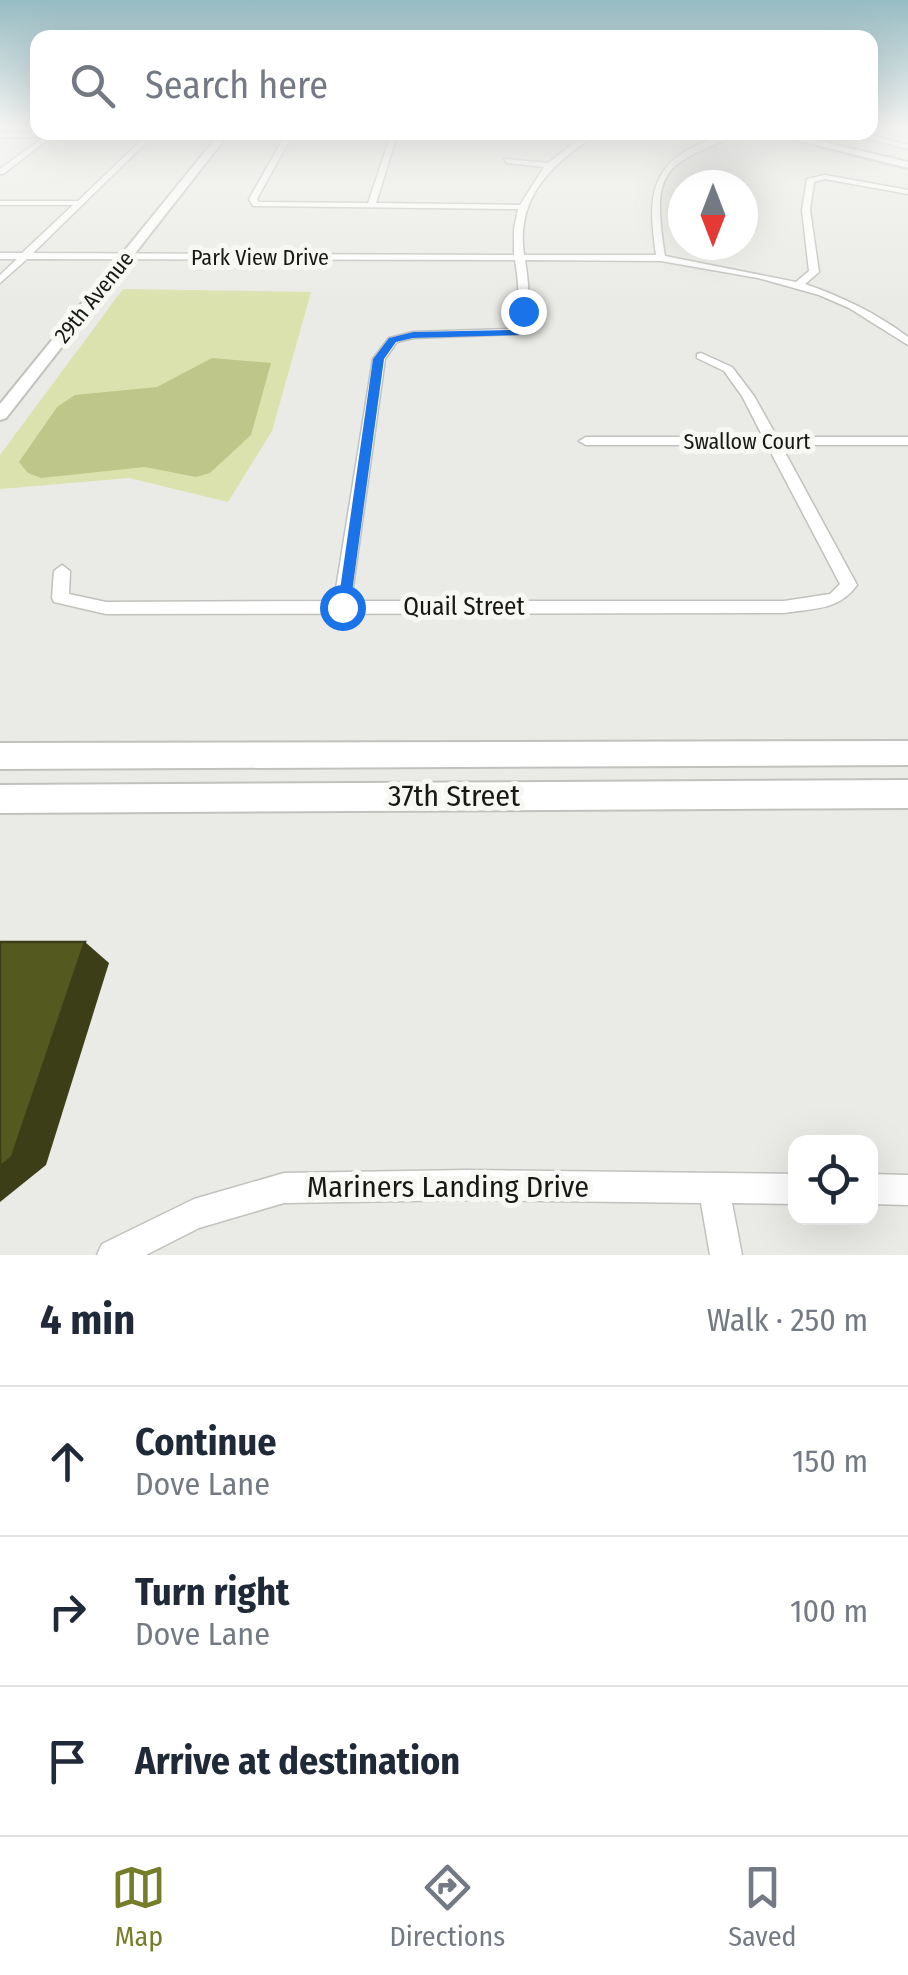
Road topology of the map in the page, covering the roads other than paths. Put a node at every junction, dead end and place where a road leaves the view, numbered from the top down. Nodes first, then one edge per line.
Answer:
1 (98, 186) edge
2 (184, 186) edge
3 (260, 186) edge
4 (378, 186) edge
5 (535, 186) edge
6 (658, 186) edge
7 (809, 186) edge
8 (872, 186) edge
9 (908, 192) edge
10 (0, 203) edge
11 (80, 203) junction
12 (371, 206) junction
13 (524, 206) junction
14 (0, 256) edge
15 (24, 256) junction
16 (127, 257) junction
17 (521, 257) junction
18 (661, 258) junction
19 (0, 280) edge
20 (798, 285) junction
21 (908, 342) edge
22 (701, 356) dead end
23 (0, 416) edge
24 (586, 441) dead end
25 (772, 441) junction
26 (908, 441) edge
27 (62, 571) dead end
28 (342, 607) junction
29 (908, 753) edge
30 (0, 756) edge
31 (908, 794) edge
32 (0, 798) edge
33 (714, 1188) junction
34 (788, 1189) edge
35 (878, 1190) edge
36 (908, 1190) edge
37 (114, 1255) edge
38 (726, 1255) edge

1 - 11 street
2 - 16 street, 29th Avenue
3 - 12 street
4 - 12 street
5 - 13 street
6 - 18 street
7 - 20 street
8 - 9 street
10 - 11 street
11 - 15 street
12 - 13 street
13 - 17 street
14 - 15 street, Park View Drive
15 - 16 street, Park View Drive
15 - 19 street
16 - 17 street, Park View Drive
16 - 23 street, 29th Avenue
17 - 18 street, Park View Drive
17 - 28 street
18 - 20 street, Park View Drive
20 - 21 street, Park View Drive
22 - 25 street
24 - 25 street, Swallow Court
25 - 26 street, Swallow Court
25 - 28 street, Quail Street
27 - 28 street, Quail Street
29 - 30 main road, 37th Street
31 - 32 main road, 37th Street
33 - 34 street, Mariners Landing Drive
33 - 37 street, Mariners Landing Drive
33 - 38 street
35 - 36 street

